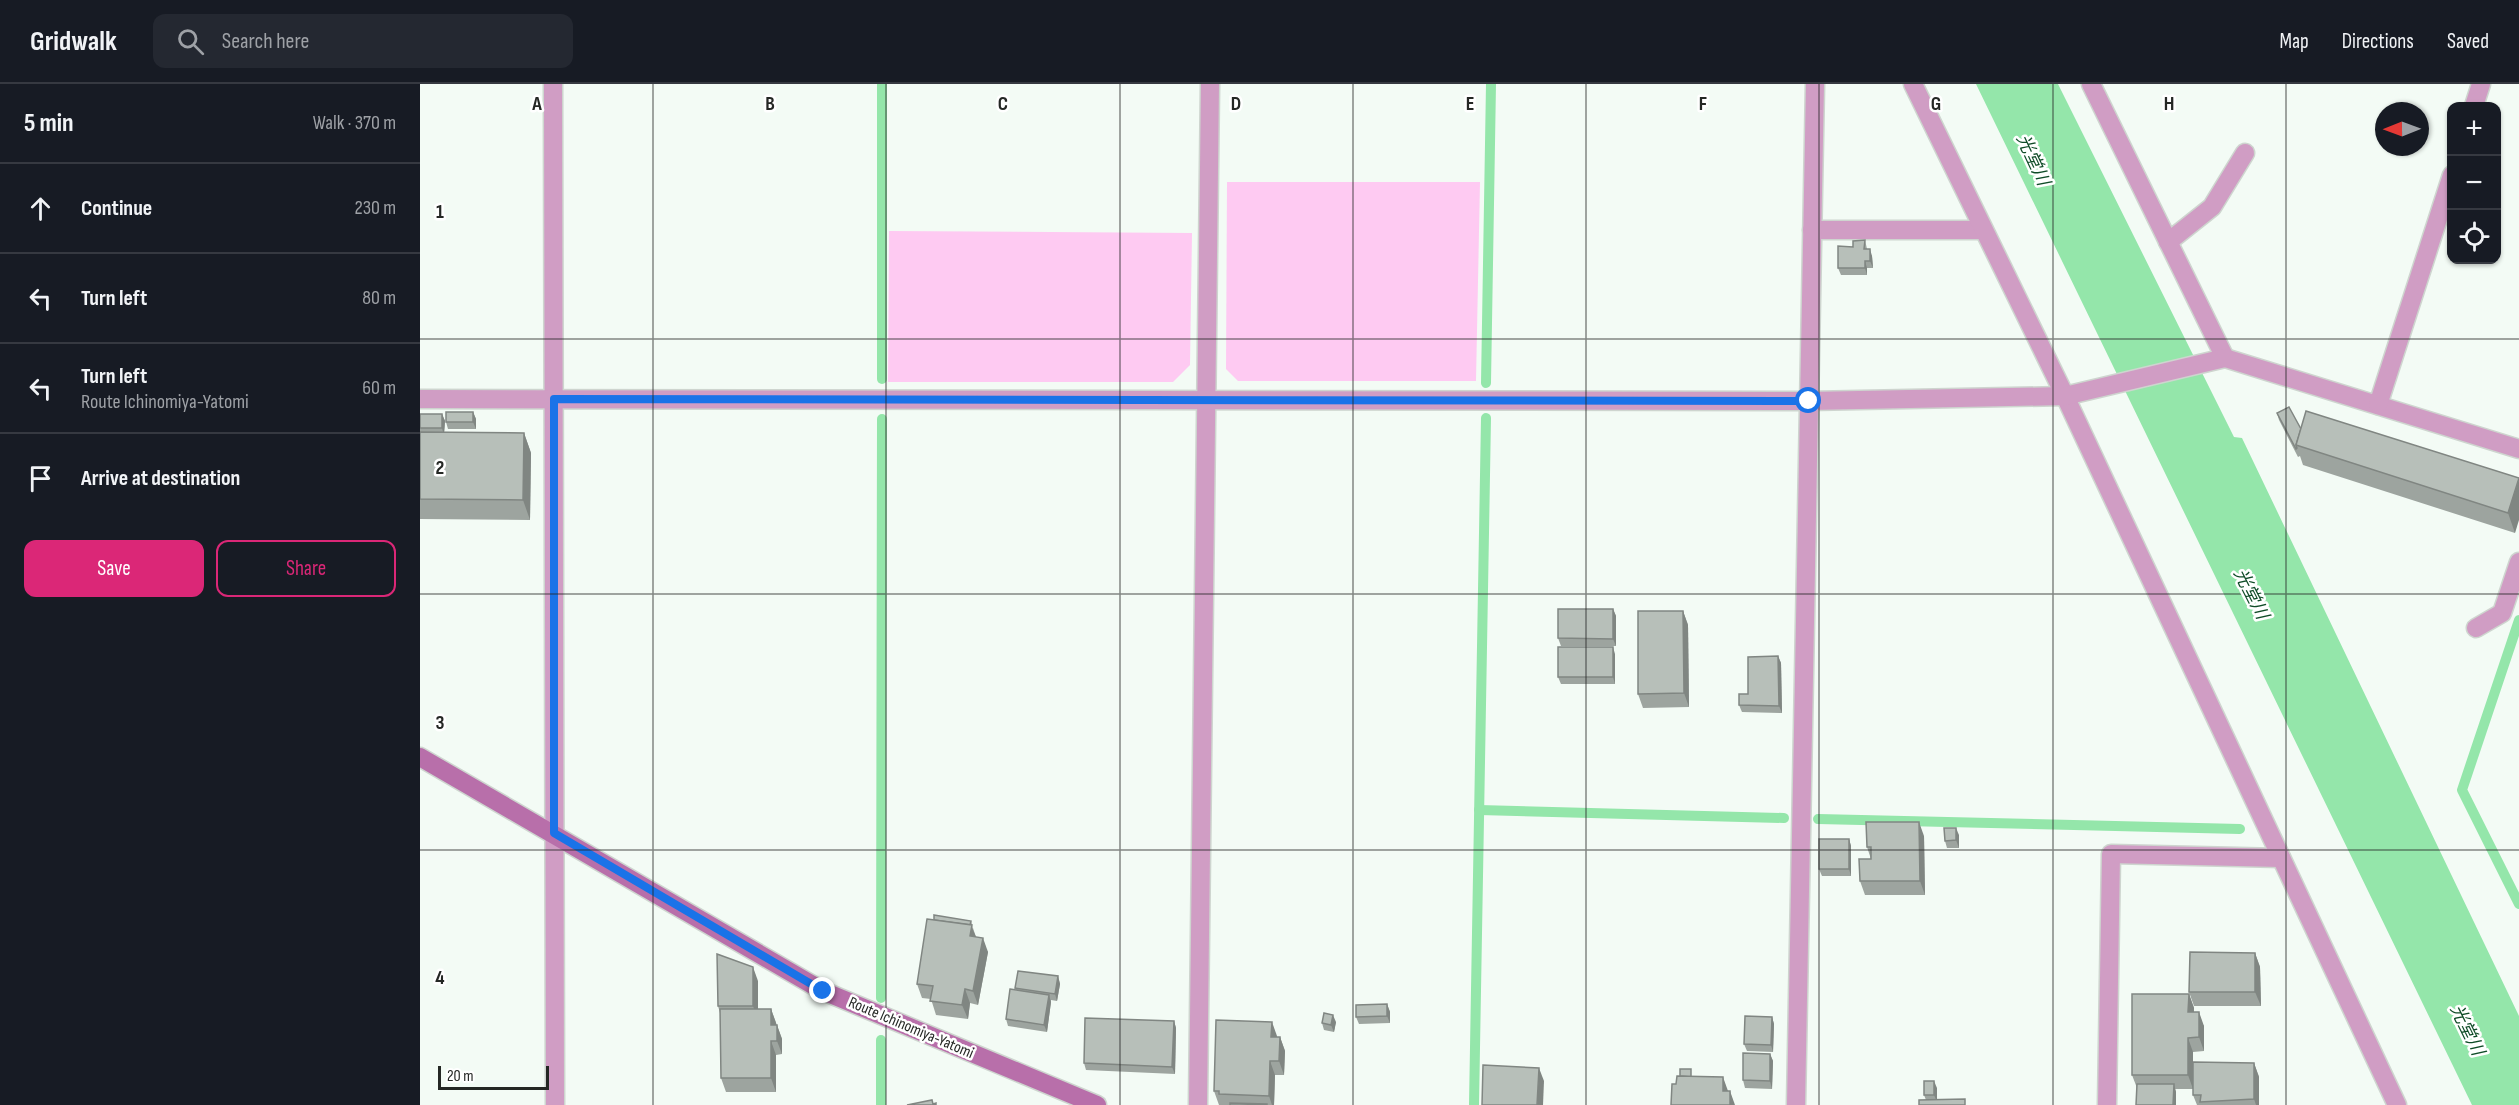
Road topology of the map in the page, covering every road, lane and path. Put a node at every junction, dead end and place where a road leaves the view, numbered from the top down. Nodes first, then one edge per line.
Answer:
1 (553, 84) edge
2 (1210, 84) edge
3 (1815, 84) edge
4 (1912, 84) edge
5 (2091, 84) edge
6 (2481, 84) edge
7 (2475, 102) edge
8 (2245, 153) dead end
9 (2447, 188) edge
10 (1812, 230) junction
11 (1983, 230) junction
12 (2168, 242) junction
13 (2222, 359) junction
14 (2065, 396) junction
15 (1207, 398) junction
16 (420, 399) edge
17 (554, 399) junction
18 (1809, 401) junction
19 (2378, 405) junction
20 (2519, 449) edge
21 (2519, 562) edge
22 (2476, 628) dead end
23 (420, 758) edge
24 (554, 833) junction
25 (2281, 858) junction
26 (555, 1105) edge
27 (1096, 1105) edge
28 (1198, 1105) edge
29 (1796, 1105) edge
30 (2107, 1105) edge
31 (2397, 1105) edge

1 - 17 street
2 - 15 street
3 - 10 street
4 - 11 street
5 - 12 street
6 - 7 street
8 - 12 street
9 - 19 street
10 - 11 street
10 - 18 street
11 - 14 street
12 - 13 street
13 - 14 street
13 - 19 street
14 - 18 street
14 - 25 street
15 - 17 street
15 - 18 street
15 - 28 street
16 - 17 street
17 - 24 street
18 - 29 street
19 - 20 street
21 - 22 street
23 - 24 main road, Route Ichinomiya-Yatomi
24 - 26 street
24 - 27 main road, Route Ichinomiya-Yatomi
25 - 30 street
25 - 31 street

